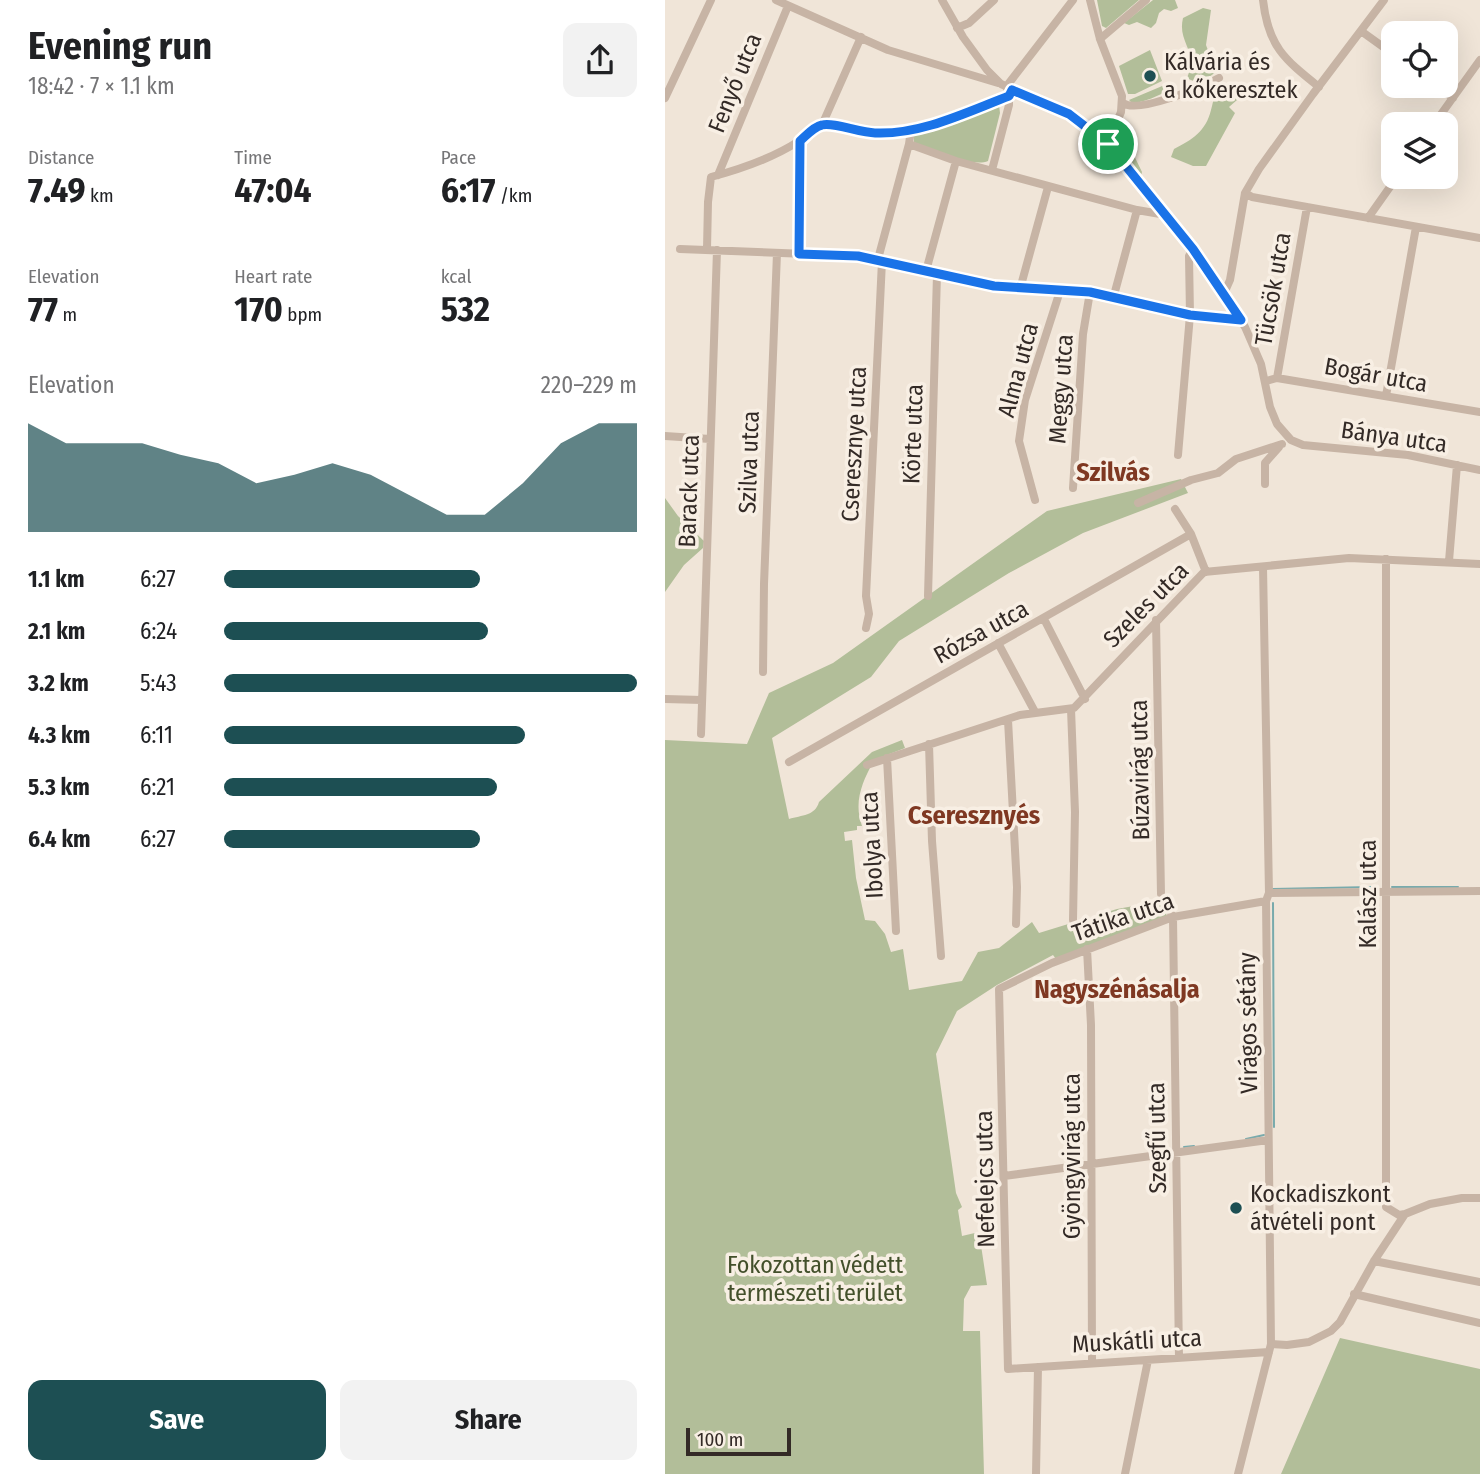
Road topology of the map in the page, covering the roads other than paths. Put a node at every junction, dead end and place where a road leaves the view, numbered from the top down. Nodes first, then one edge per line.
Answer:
1 (711, 0) edge
2 (776, 0) edge
3 (942, 0) edge
4 (994, 0) edge
5 (1073, 0) edge
6 (1090, 0) edge
7 (1146, 0) edge
8 (1263, 0) edge
9 (1384, 0) edge
10 (788, 6) junction
11 (957, 28) junction
12 (1361, 31) junction
13 (861, 37) junction
14 (1100, 39) junction
15 (1381, 45) edge
16 (1480, 60) edge
17 (1219, 78) dead end
18 (1319, 87) junction
19 (1007, 89) junction
20 (1458, 90) edge
21 (665, 97) edge
22 (1122, 105) junction
23 (822, 125) junction
24 (911, 130) junction
25 (800, 141) junction
26 (909, 144) junction
27 (1108, 144) junction
28 (956, 161) junction
29 (992, 170) junction
30 (715, 176) junction
31 (1048, 187) junction
32 (1389, 189) edge
33 (1245, 193) junction
34 (1307, 207) junction
35 (1137, 210) junction
36 (1166, 215) junction
37 (1368, 218) junction
38 (1416, 227) junction
39 (1480, 238) edge
40 (680, 249) dead end
41 (707, 249) junction
42 (1193, 249) junction
43 (717, 250) junction
44 (777, 253) junction
45 (799, 254) junction
46 (880, 260) junction
47 (926, 271) junction
48 (937, 274) junction
49 (1020, 289) junction
50 (1060, 290) junction
51 (1090, 292) junction
52 (1222, 292) junction
53 (1113, 299) junction
54 (1190, 315) junction
55 (1241, 320) junction
56 (1277, 377) junction
57 (1265, 381) junction
58 (1386, 396) junction
59 (1480, 412) edge
60 (665, 436) edge
61 (710, 439) junction
62 (1292, 442) junction
63 (1282, 444) junction
64 (1178, 455) dead end
65 (1457, 465) junction
66 (1480, 470) edge
67 (1265, 484) dead end
68 (1073, 488) dead end
69 (1035, 500) dead end
70 (1138, 503) dead end
71 (1175, 509) dead end
72 (1191, 534) junction
73 (1386, 559) junction
74 (1449, 561) junction
75 (1480, 564) edge
76 (1263, 567) junction
77 (1206, 572) junction
78 (928, 596) dead end
79 (1044, 619) junction
80 (1156, 620) junction
81 (866, 628) dead end
82 (998, 643) junction
83 (763, 672) dead end
84 (665, 699) edge
85 (1085, 699) junction
86 (702, 700) junction
87 (1071, 709) junction
88 (1035, 712) junction
89 (1008, 720) junction
90 (701, 734) dead end
91 (929, 744) junction
92 (887, 758) junction
93 (789, 762) dead end
94 (867, 765) dead end
95 (1480, 891) edge
96 (1388, 892) junction
97 (1268, 897) junction
98 (1173, 917) junction
99 (1073, 920) dead end
100 (1016, 924) dead end
101 (896, 931) dead end
102 (1087, 949) junction
103 (941, 956) dead end
104 (999, 989) joint
105 (1268, 1140) junction
106 (1178, 1153) junction
107 (1091, 1163) junction
108 (1004, 1176) junction
109 (1480, 1198) edge
110 (1405, 1214) junction
111 (1374, 1261) junction
112 (1480, 1282) edge
113 (1354, 1294) junction
114 (1480, 1323) edge
115 (1270, 1348) junction
116 (1179, 1358) junction
117 (1148, 1360) junction
118 (1092, 1363) junction
119 (1038, 1367) junction
120 (1008, 1369) joint
121 (1036, 1474) edge
122 (1125, 1474) edge
123 (1238, 1474) edge

1 - 21 street
2 - 10 street
3 - 11 street
4 - 11 street
5 - 19 street
6 - 14 street
7 - 14 street
8 - 18 street
9 - 12 street
10 - 13 street
10 - 30 street, Fenyő utca
11 - 19 street
12 - 15 street
12 - 18 street
13 - 19 street
13 - 23 street
14 - 22 street
16 - 20 street
17 - 22 street
18 - 33 street
19 - 24 street
19 - 27 street
19 - 29 street
22 - 27 street
23 - 24 street
23 - 25 street
24 - 26 street, Cseresznye utca
25 - 30 street
25 - 45 street
26 - 28 street
26 - 46 street, Cseresznye utca
27 - 36 street
28 - 29 street
28 - 47 street
29 - 31 street
30 - 41 street
31 - 35 street
31 - 49 street
32 - 37 street
33 - 34 street
33 - 52 street
34 - 37 street
34 - 56 street, Tücsök utca
35 - 36 street
35 - 53 street
36 - 42 street
37 - 38 street
38 - 39 street
38 - 58 street
40 - 41 street
41 - 43 street
42 - 52 street
42 - 54 street
43 - 44 street
43 - 61 street, Barack utca
44 - 45 street
44 - 83 street, Szilva utca
45 - 46 street
46 - 47 street
46 - 81 street, Cseresznye utca
47 - 48 street
48 - 49 street
48 - 78 street, Körte utca
49 - 50 street
50 - 51 street
50 - 69 street, Alma utca
51 - 53 street
51 - 68 street, Meggy utca
52 - 55 street
53 - 54 street
54 - 55 street
54 - 64 street
55 - 57 street
56 - 57 street, Bogár utca
56 - 58 street, Bogár utca
57 - 62 street
58 - 59 street, Bogár utca
60 - 61 street
61 - 86 street, Barack utca
62 - 63 street
62 - 65 street, Bánya utca
63 - 67 street
63 - 70 street
65 - 66 street, Bánya utca
65 - 74 street
71 - 72 street
72 - 77 street
72 - 79 street, Rózsa utca
73 - 74 street, Szeles utca
73 - 76 street, Szeles utca
73 - 96 street, Kalász utca
74 - 75 street, Szeles utca
76 - 77 street, Szeles utca
76 - 97 street, Virágos sétány
77 - 80 street, Szeles utca
79 - 82 street, Rózsa utca
79 - 85 street
80 - 85 street, Szeles utca
80 - 98 street, Búzavirág utca
82 - 88 street
82 - 93 street, Rózsa utca
84 - 86 street
85 - 87 street, Szeles utca
86 - 90 street, Barack utca
87 - 88 street
87 - 99 street
88 - 89 street
89 - 91 street
89 - 100 street
91 - 92 street
91 - 103 street
92 - 94 street
92 - 101 street, Ibolya utca
95 - 96 street, Tátika utca
96 - 97 street, Tátika utca
96 - 110 street, Kalász utca
97 - 98 street, Tátika utca
97 - 105 street, Virágos sétány
98 - 102 street, Tátika utca
98 - 106 street, Szegfű utca
102 - 104 street, Tátika utca
102 - 107 street, Gyöngyvirág utca
104 - 108 street, Nefelejcs utca
105 - 106 street
105 - 115 street, Virágos sétány
106 - 107 street
106 - 116 street, Szegfű utca
107 - 108 street
107 - 118 street, Gyöngyvirág utca
108 - 120 street, Nefelejcs utca
109 - 110 street
110 - 111 street, Muskátli utca
111 - 112 street
111 - 113 street, Muskátli utca
113 - 114 street
113 - 115 street, Muskátli utca
115 - 116 street, Muskátli utca
115 - 123 street, Virágos sétány
116 - 117 street, Muskátli utca
117 - 118 street, Muskátli utca
117 - 122 street
118 - 119 street, Muskátli utca
119 - 120 street, Muskátli utca
119 - 121 street

